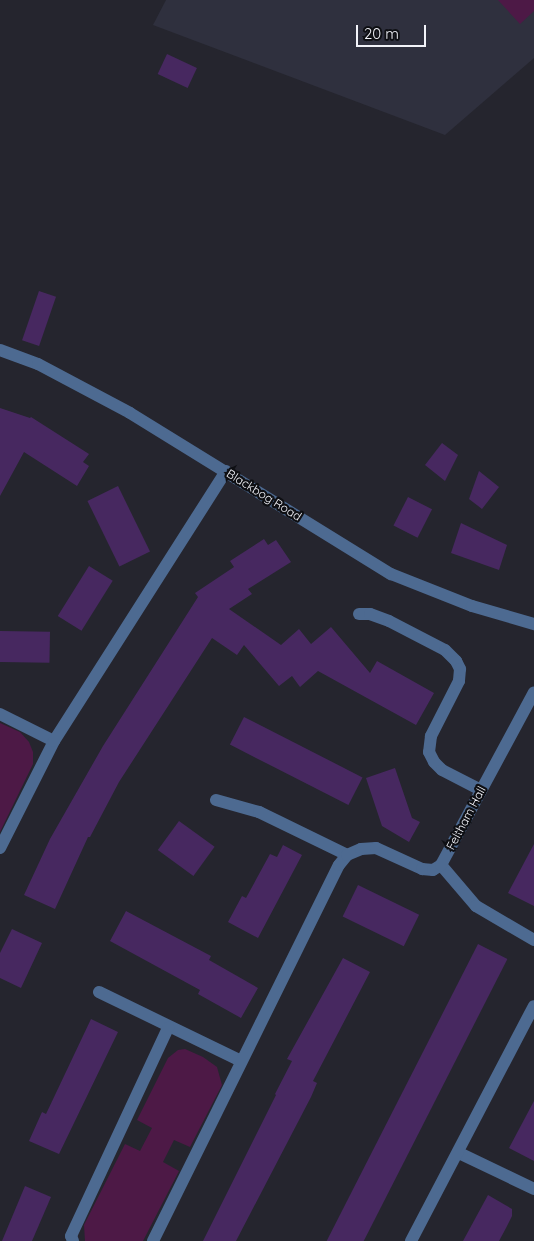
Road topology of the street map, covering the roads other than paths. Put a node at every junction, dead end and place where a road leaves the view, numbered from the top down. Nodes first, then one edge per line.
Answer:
1 (0, 350) edge
2 (226, 471) junction
3 (359, 614) dead end
4 (534, 624) edge
5 (534, 692) edge
6 (0, 714) edge
7 (54, 741) junction
8 (481, 790) junction
9 (216, 800) dead end
10 (0, 848) edge
11 (347, 855) junction
12 (441, 865) junction
13 (534, 940) edge
14 (99, 992) dead end
15 (534, 1006) edge
16 (168, 1028) junction
17 (241, 1061) junction
18 (459, 1153) junction
19 (534, 1189) edge
20 (73, 1241) edge
21 (153, 1241) edge
22 (411, 1241) edge

1 - 2 street, Blackbog Road
2 - 4 street, Blackbog Road
2 - 7 street
3 - 8 street
5 - 8 street, Feltham Hall
6 - 7 street
7 - 10 street
8 - 12 street, Feltham Hall
9 - 11 street
11 - 12 street
11 - 17 street
12 - 13 street, Feltham Hall
14 - 16 street
15 - 18 street
16 - 17 street
16 - 20 street
17 - 21 street
18 - 19 street
18 - 22 street

